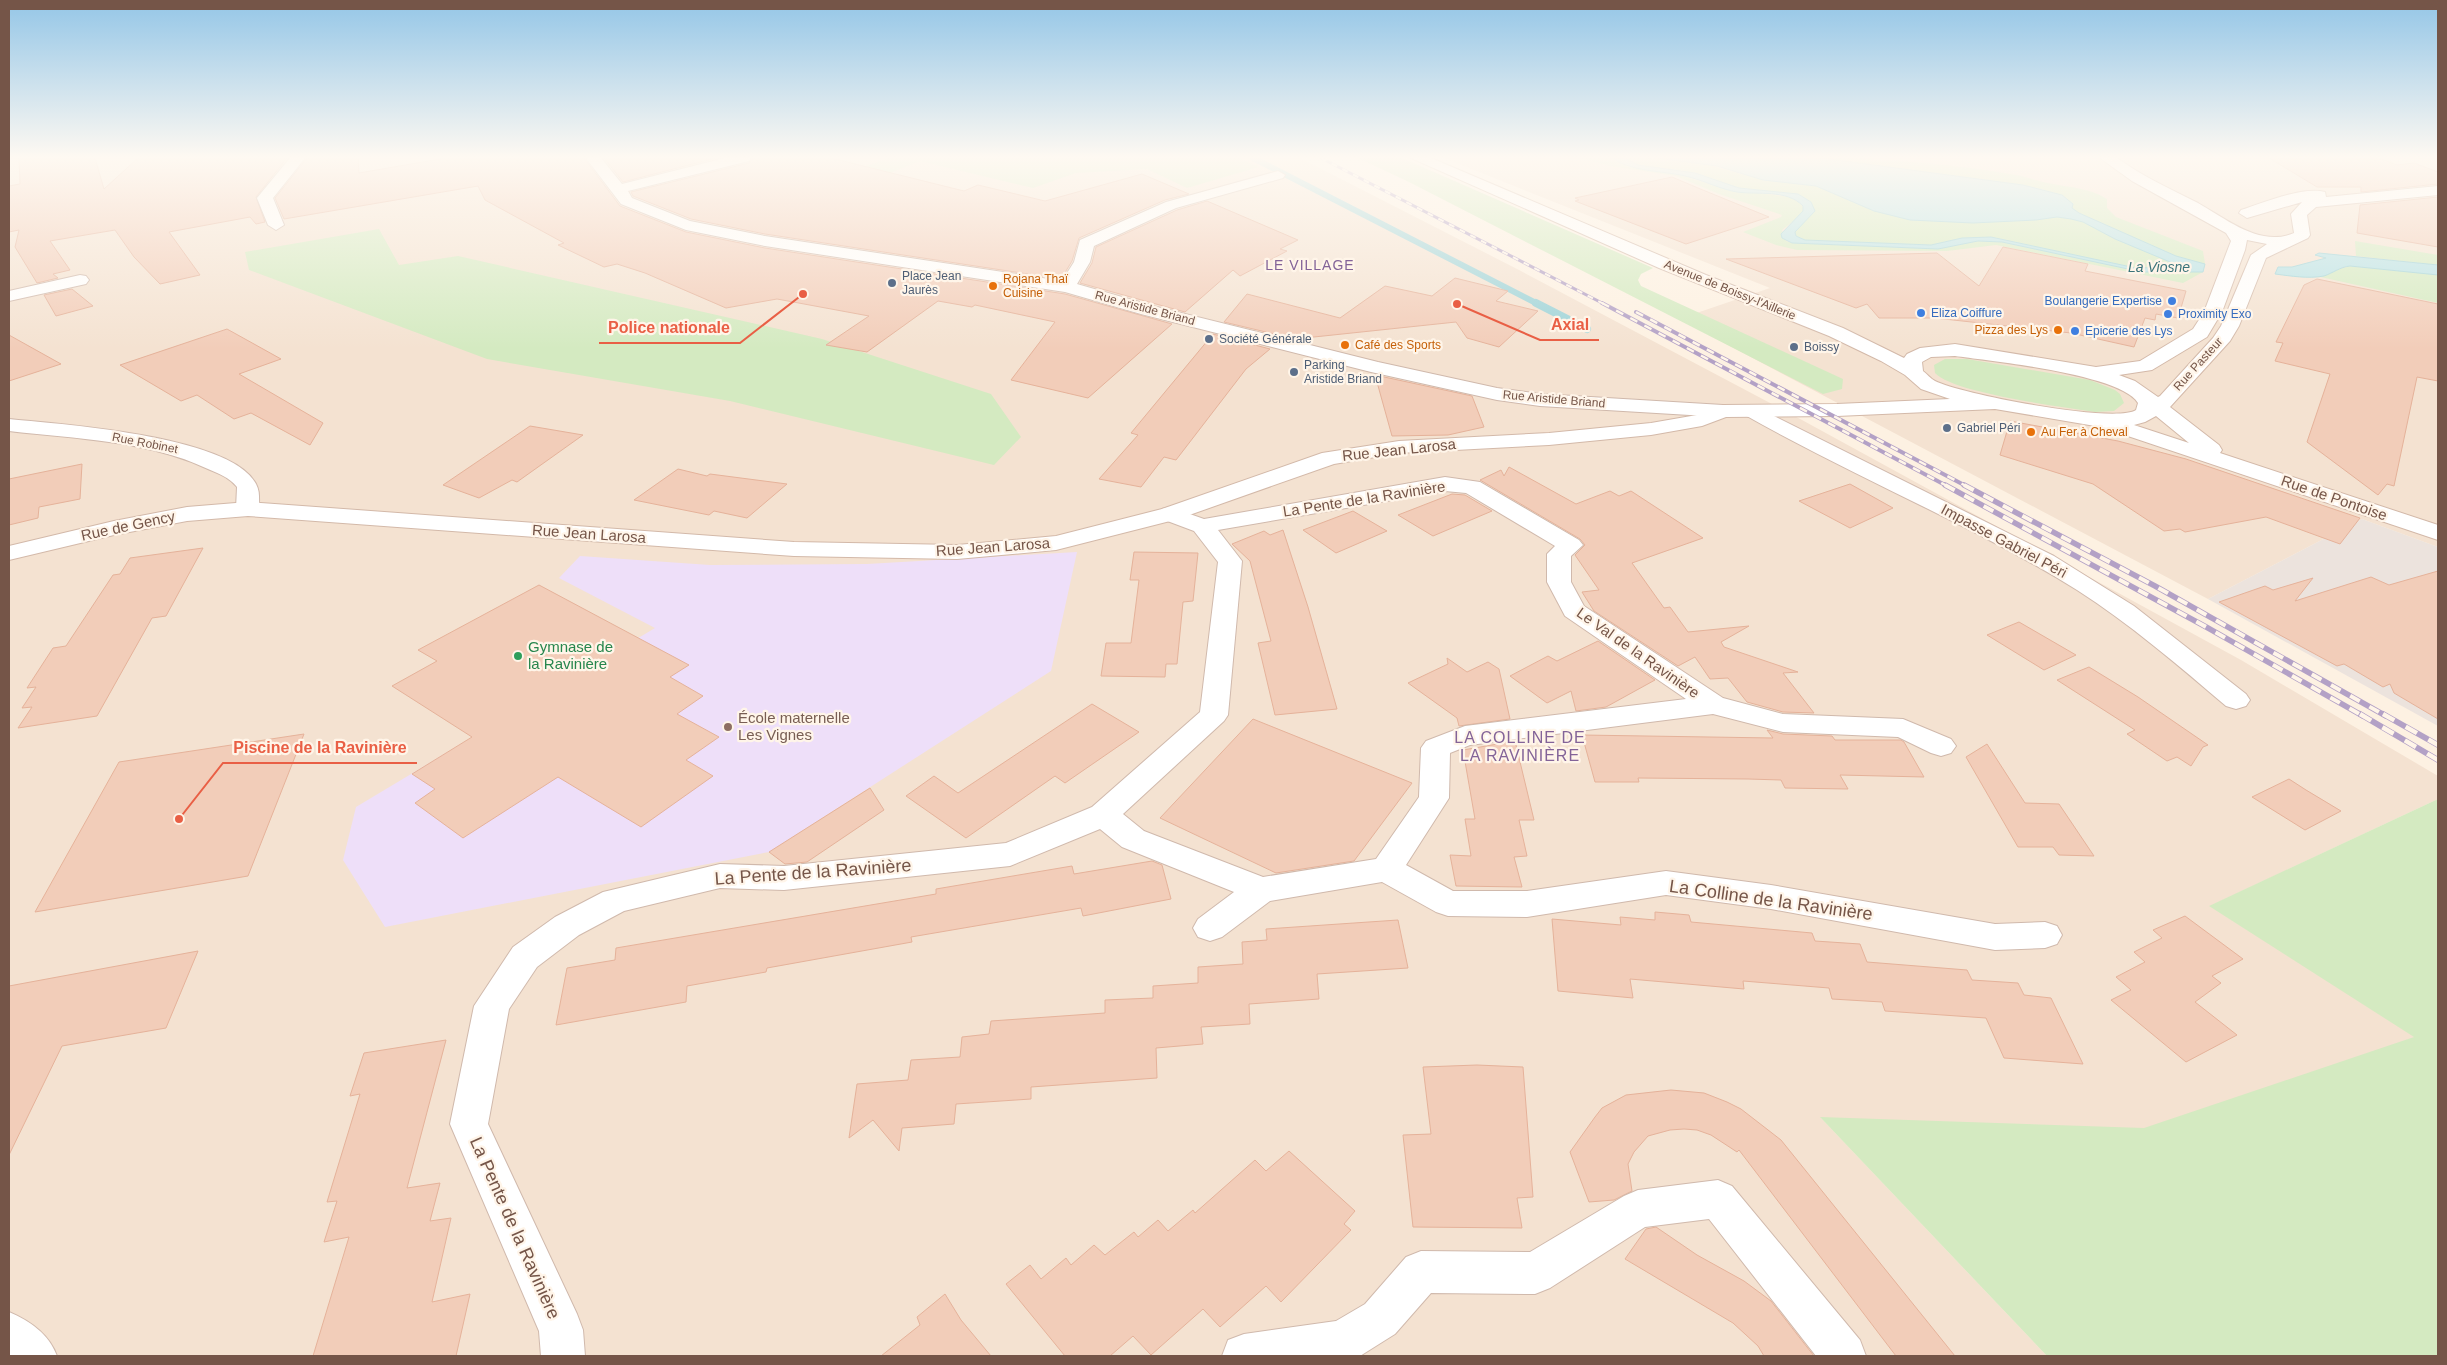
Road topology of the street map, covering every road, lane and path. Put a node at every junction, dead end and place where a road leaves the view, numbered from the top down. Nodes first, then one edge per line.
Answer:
1 (275, 222) edge
2 (682, 222) edge
3 (1135, 222) edge
4 (1566, 222) edge
5 (2218, 222) edge
6 (2223, 222) edge
7 (2283, 222) edge
8 (2298, 222) edge
9 (276, 225) dead end
10 (2226, 226) junction
11 (2295, 234) junction
12 (80, 280) dead end
13 (1067, 287) junction
14 (9, 296) edge
15 (1821, 327) junction
16 (1947, 350) junction
17 (2088, 371) junction
18 (1915, 374) junction
19 (1996, 403) junction
20 (1869, 407) junction
21 (2151, 410) junction
22 (1723, 411) junction
23 (1752, 411) junction
24 (2092, 420) junction
25 (9, 425) edge
26 (2231, 463) junction
27 (248, 509) junction
28 (1170, 514) junction
29 (1202, 526) junction
30 (2438, 533) edge
31 (1571, 546) joint
32 (9, 553) edge
33 (2236, 700) dead end
34 (1713, 705) junction
35 (1941, 746) dead end
36 (1103, 815) junction
37 (1386, 869) junction
38 (1261, 890) junction
39 (1210, 928) dead end
40 (2045, 935) dead end
41 (9, 1334) edge
42 (34, 1356) edge
43 (563, 1356) edge
44 (1244, 1356) edge
45 (1844, 1356) edge

1 - 9 street
2 - 13 street, Rue Aristide Briand
3 - 13 street
4 - 15 street, Avenue de Boissy-l'Aillerie
5 - 10 street
6 - 10 street
7 - 11 street
8 - 11 street
10 - 11 street
10 - 17 street, Rue Pasteur
11 - 21 street, Rue Pasteur
12 - 14 street
13 - 22 street, Rue Aristide Briand
15 - 16 street, Avenue de Boissy-l'Aillerie
15 - 18 street, Avenue de Boissy-l'Aillerie
16 - 17 street
16 - 18 street, Rue Aristide Briand
17 - 21 street
18 - 19 street, Avenue de Boissy-l'Aillerie
18 - 20 street, Rue Aristide Briand
19 - 20 street, Rue Aristide Briand
19 - 24 street
20 - 23 street, Rue Aristide Briand
21 - 24 street
21 - 26 street, Rue de Pontoise
22 - 23 street, Rue Aristide Briand
22 - 28 street, Rue Jean Larosa
23 - 33 street, Impasse Gabriel Péri
24 - 26 street, Rue de Pontoise
25 - 27 street, Rue Robinet
26 - 30 street, Rue de Pontoise
27 - 28 street, Rue Jean Larosa
27 - 32 street, Rue de Gency
28 - 29 street
29 - 31 street, La Pente de la Ravinière
29 - 36 street, La Pente de la Ravinière
31 - 34 street, Le Val de la Ravinière
34 - 35 street, Le Val de la Ravinière
34 - 37 street, Le Val de la Ravinière
36 - 38 street
36 - 43 street, La Pente de la Ravinière
37 - 38 street
37 - 40 street, La Colline de la Ravinière
38 - 39 street
41 - 42 street
44 - 45 street

